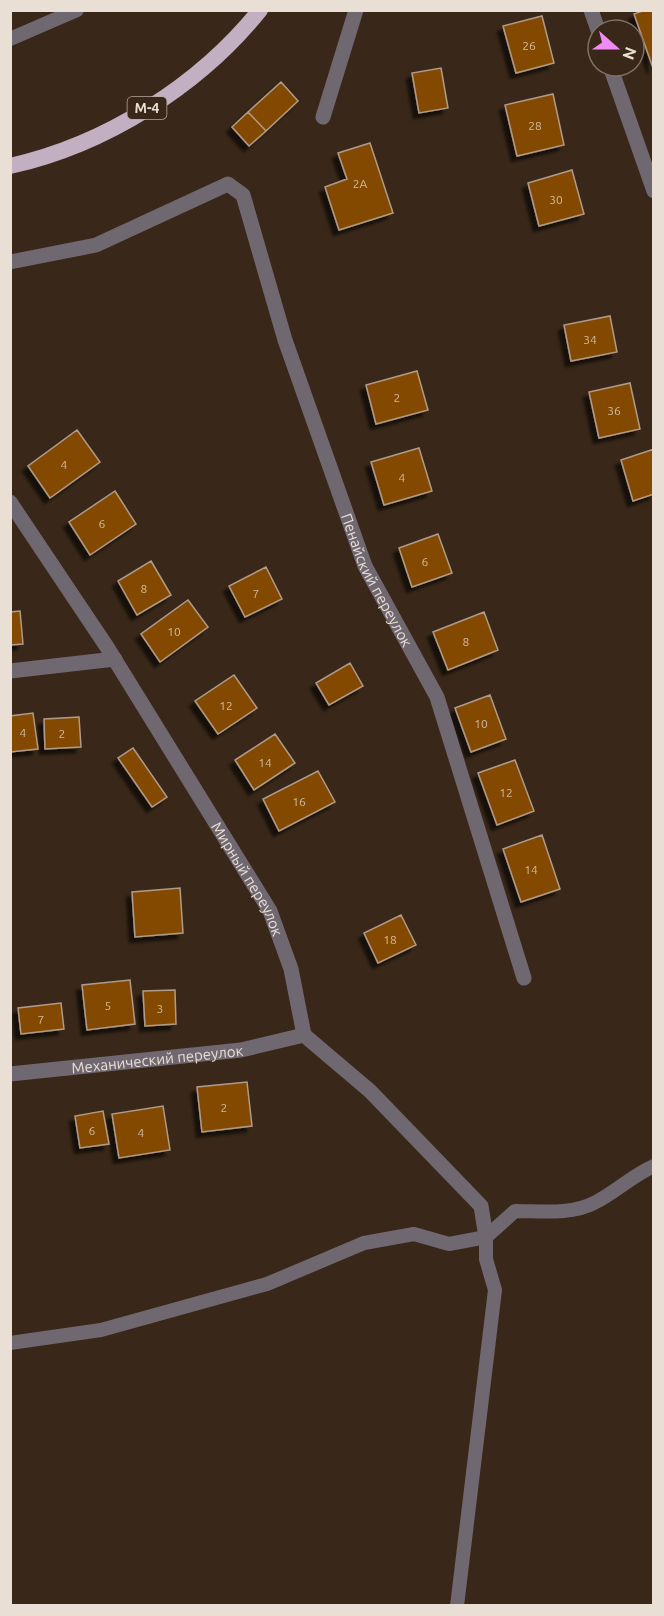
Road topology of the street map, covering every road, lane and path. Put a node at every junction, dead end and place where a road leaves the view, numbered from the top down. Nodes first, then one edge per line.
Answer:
1 (77, 10) edge
2 (260, 10) edge
3 (356, 10) edge
4 (10, 39) edge
5 (614, 78) edge
6 (323, 117) dead end
7 (10, 166) edge
8 (654, 191) edge
9 (10, 262) edge
10 (10, 502) edge
11 (115, 659) junction
12 (10, 671) edge
13 (524, 978) dead end
14 (304, 1035) junction
15 (10, 1074) edge
16 (654, 1166) edge
17 (486, 1237) junction
18 (10, 1343) edge
19 (458, 1605) edge

1 - 4 lane
2 - 7 highway, М-4
3 - 6 street
5 - 8 street
9 - 13 street, Пенайский переулок
10 - 11 street, Мирный переулок
11 - 12 street
11 - 14 street, Мирный переулок
14 - 15 street, Механический переулок
14 - 17 street
16 - 17 lane
17 - 18 lane
17 - 19 lane

